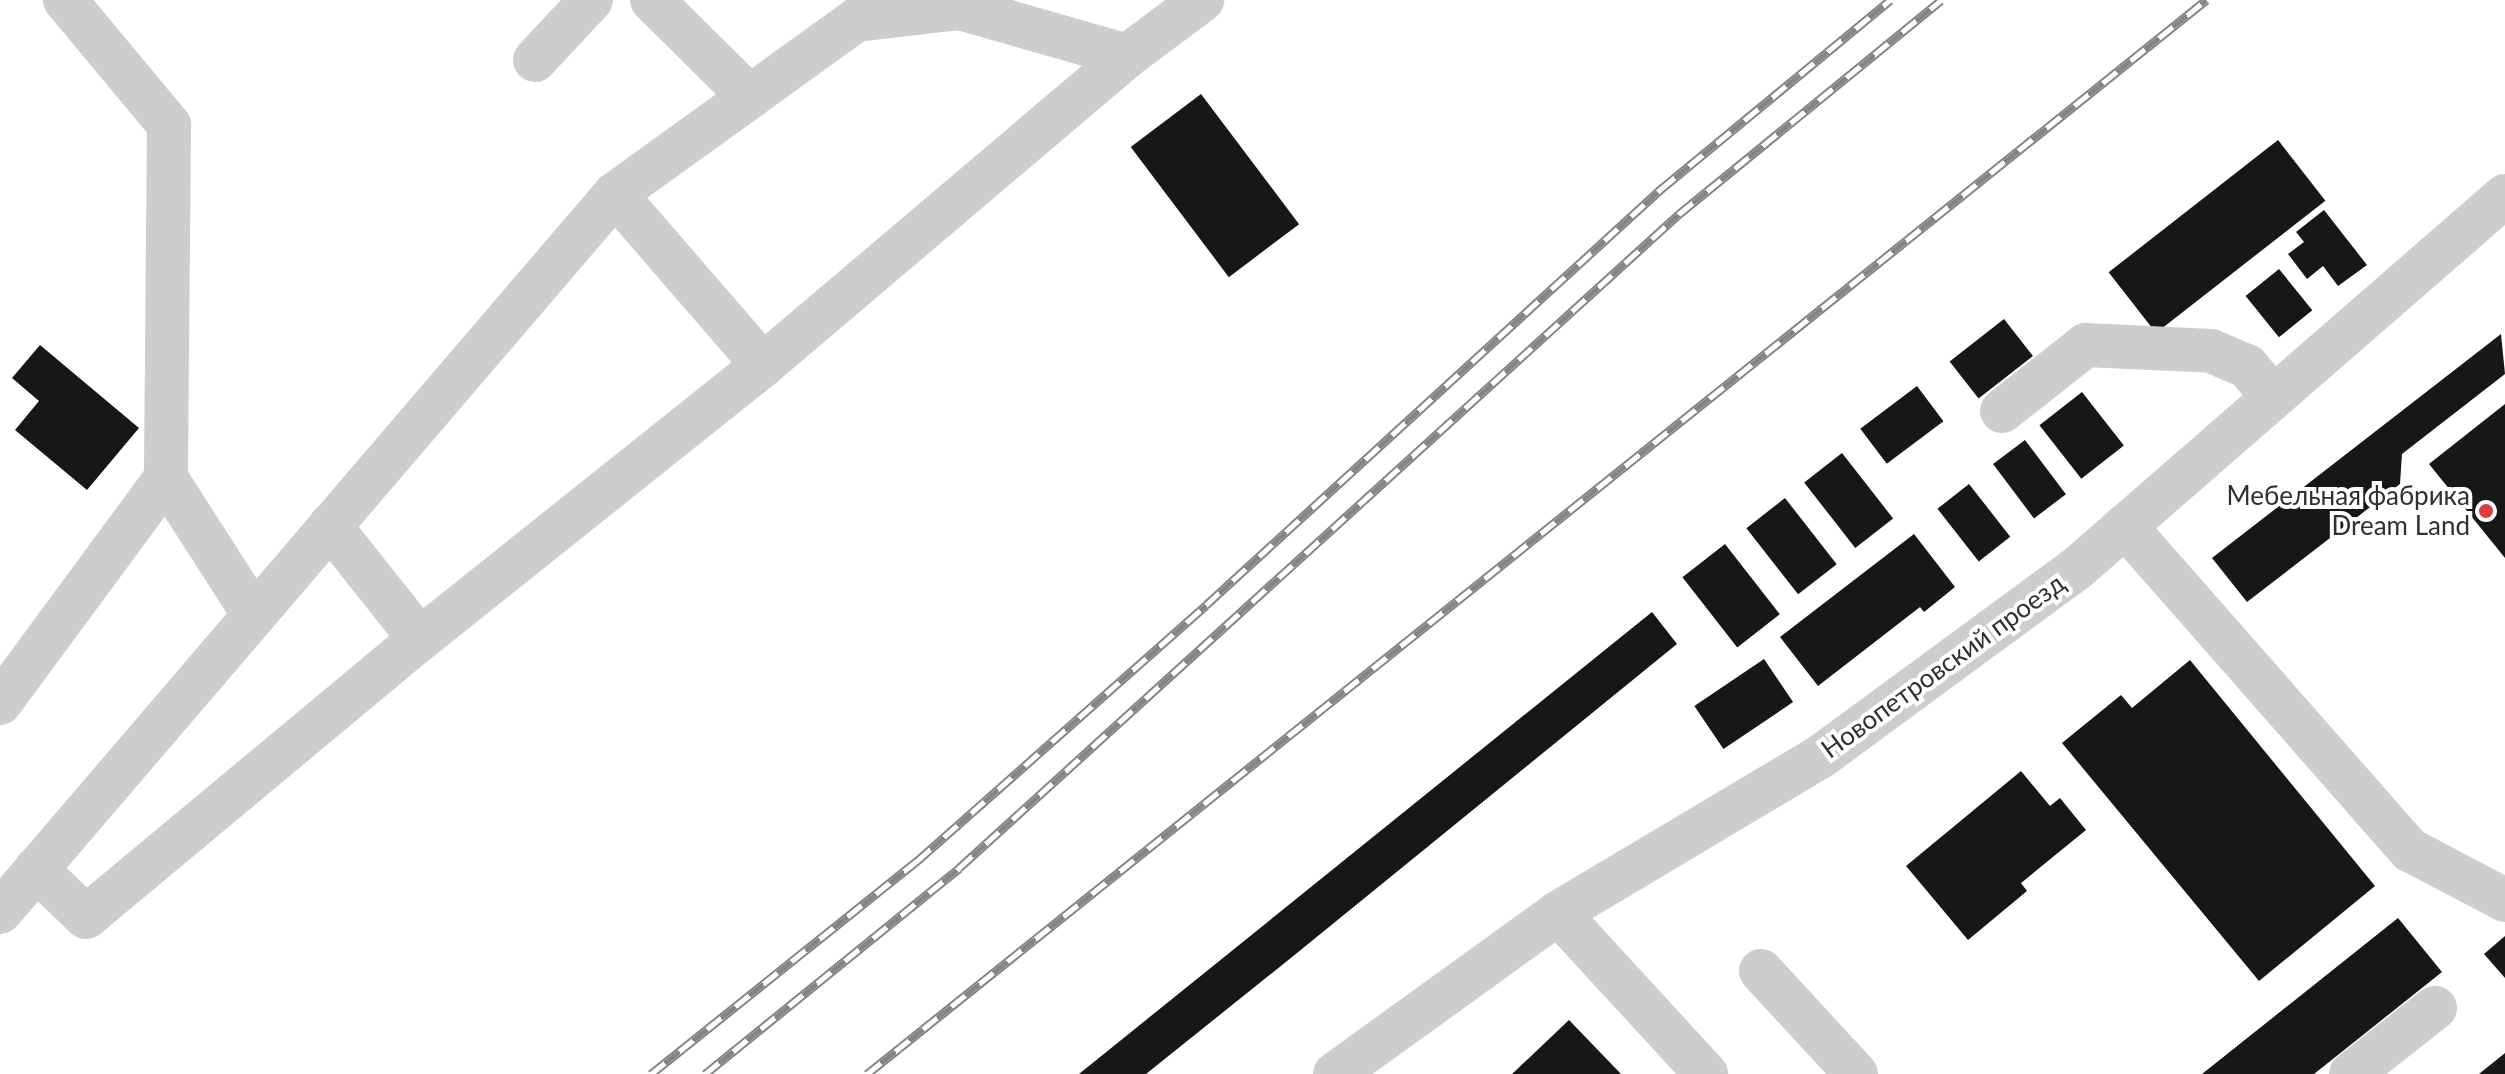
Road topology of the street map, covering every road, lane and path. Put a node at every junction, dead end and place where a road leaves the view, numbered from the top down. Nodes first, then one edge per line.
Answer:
1 (65, 0) edge
2 (591, 0) edge
3 (652, 0) edge
4 (1202, 0) edge
5 (967, 4) edge
6 (1127, 56) junction
7 (535, 60) dead end
8 (750, 97) junction
9 (615, 194) junction
10 (2505, 196) edge
11 (763, 365) junction
12 (2273, 397) junction
13 (2002, 411) dead end
14 (166, 478) junction
15 (330, 526) junction
16 (2125, 526) junction
17 (254, 615) junction
18 (420, 639) junction
19 (0, 703) edge
20 (36, 869) junction
21 (2505, 900) edge
22 (0, 912) edge
23 (1558, 913) junction
24 (1761, 971) dead end
25 (2435, 1008) dead end
26 (1335, 1074) edge
27 (1706, 1074) edge
28 (1856, 1074) edge
29 (2351, 1074) edge

1 - 14 street
2 - 7 street
3 - 8 street
4 - 6 street
5 - 6 street
5 - 8 street
6 - 11 street
8 - 9 street
9 - 11 street
9 - 15 street
10 - 12 street, Новопетровский проезд
11 - 18 street
12 - 13 street
12 - 16 street, Новопетровский проезд
14 - 17 street
14 - 19 street
15 - 17 street
15 - 18 street
16 - 21 street
16 - 23 street, Новопетровский проезд
17 - 20 street
18 - 20 street
20 - 22 street
23 - 26 street, Новопетровский проезд
23 - 27 street
24 - 28 street
25 - 29 street

